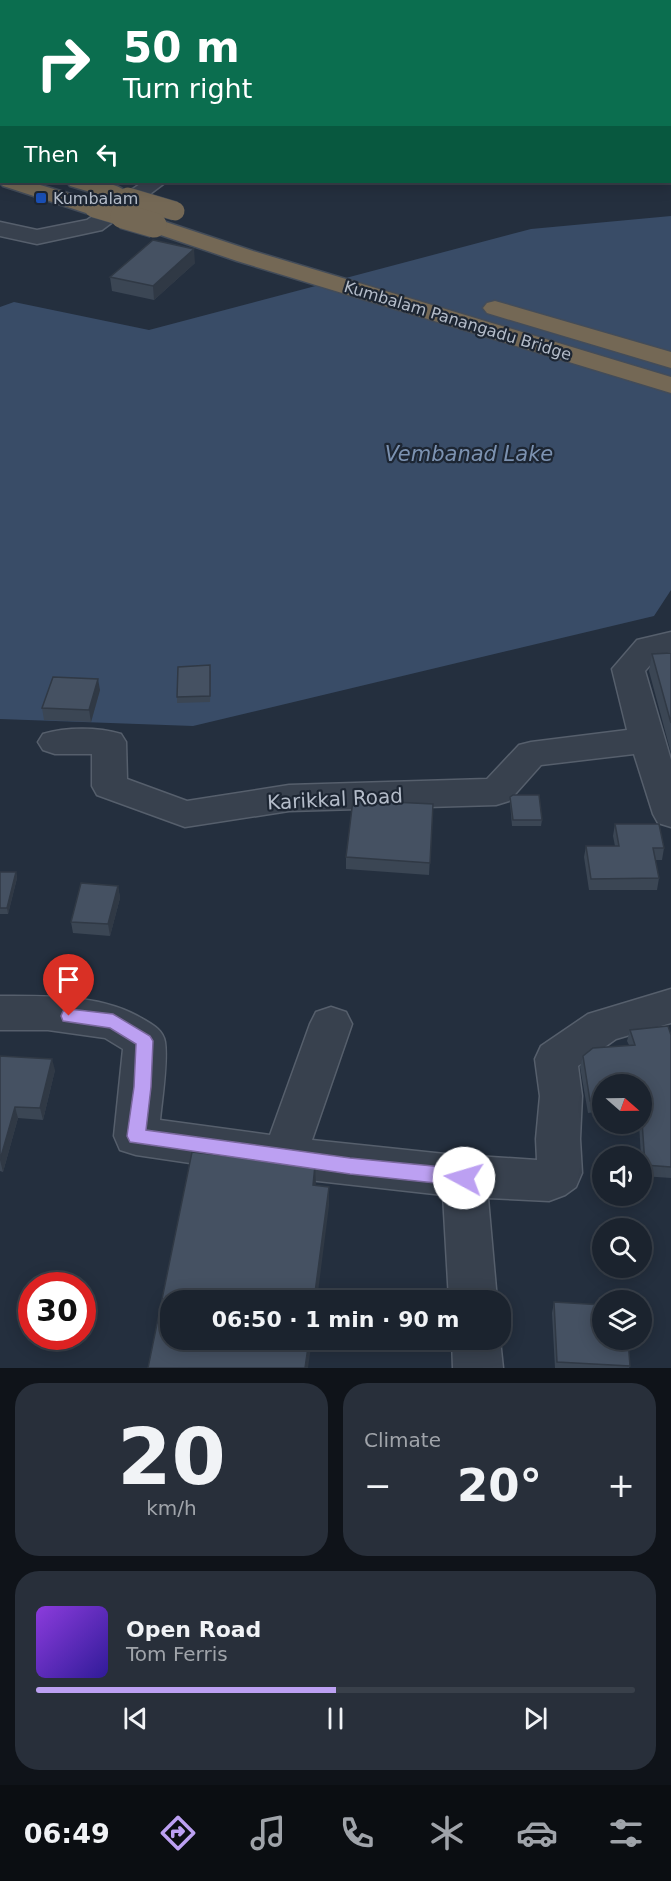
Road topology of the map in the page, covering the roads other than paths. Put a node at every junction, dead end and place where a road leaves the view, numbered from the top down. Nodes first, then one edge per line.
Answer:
1 (12, 183) edge
2 (79, 183) edge
3 (152, 184) edge
4 (94, 217) junction
5 (208, 222) dead end
6 (0, 229) edge
7 (265, 239) dead end
8 (355, 266) dead end
9 (469, 300) dead end
10 (671, 360) edge
11 (671, 385) edge
12 (671, 642) edge
13 (647, 740) junction
14 (55, 742) dead end
15 (671, 814) edge
16 (671, 1006) edge
17 (0, 1013) edge
18 (331, 1024) dead end
19 (285, 1156) junction
20 (464, 1178) junction
21 (472, 1290) edge
22 (477, 1350) edge
23 (478, 1368) edge

1 - 4 highway, Kumbalam Panangadu Bridge
2 - 5 highway, bridge
3 - 4 street
4 - 6 street
4 - 11 highway, Kumbalam Panangadu Bridge, bridge
7 - 8 highway, Kumbalam Panangadu Bridge
9 - 10 highway, Kumbalam Panangadu Bridge
12 - 13 street
13 - 14 street, Karikkal Road
13 - 15 street
16 - 20 street
17 - 19 street
18 - 19 street
19 - 20 street
20 - 21 street
22 - 23 street

